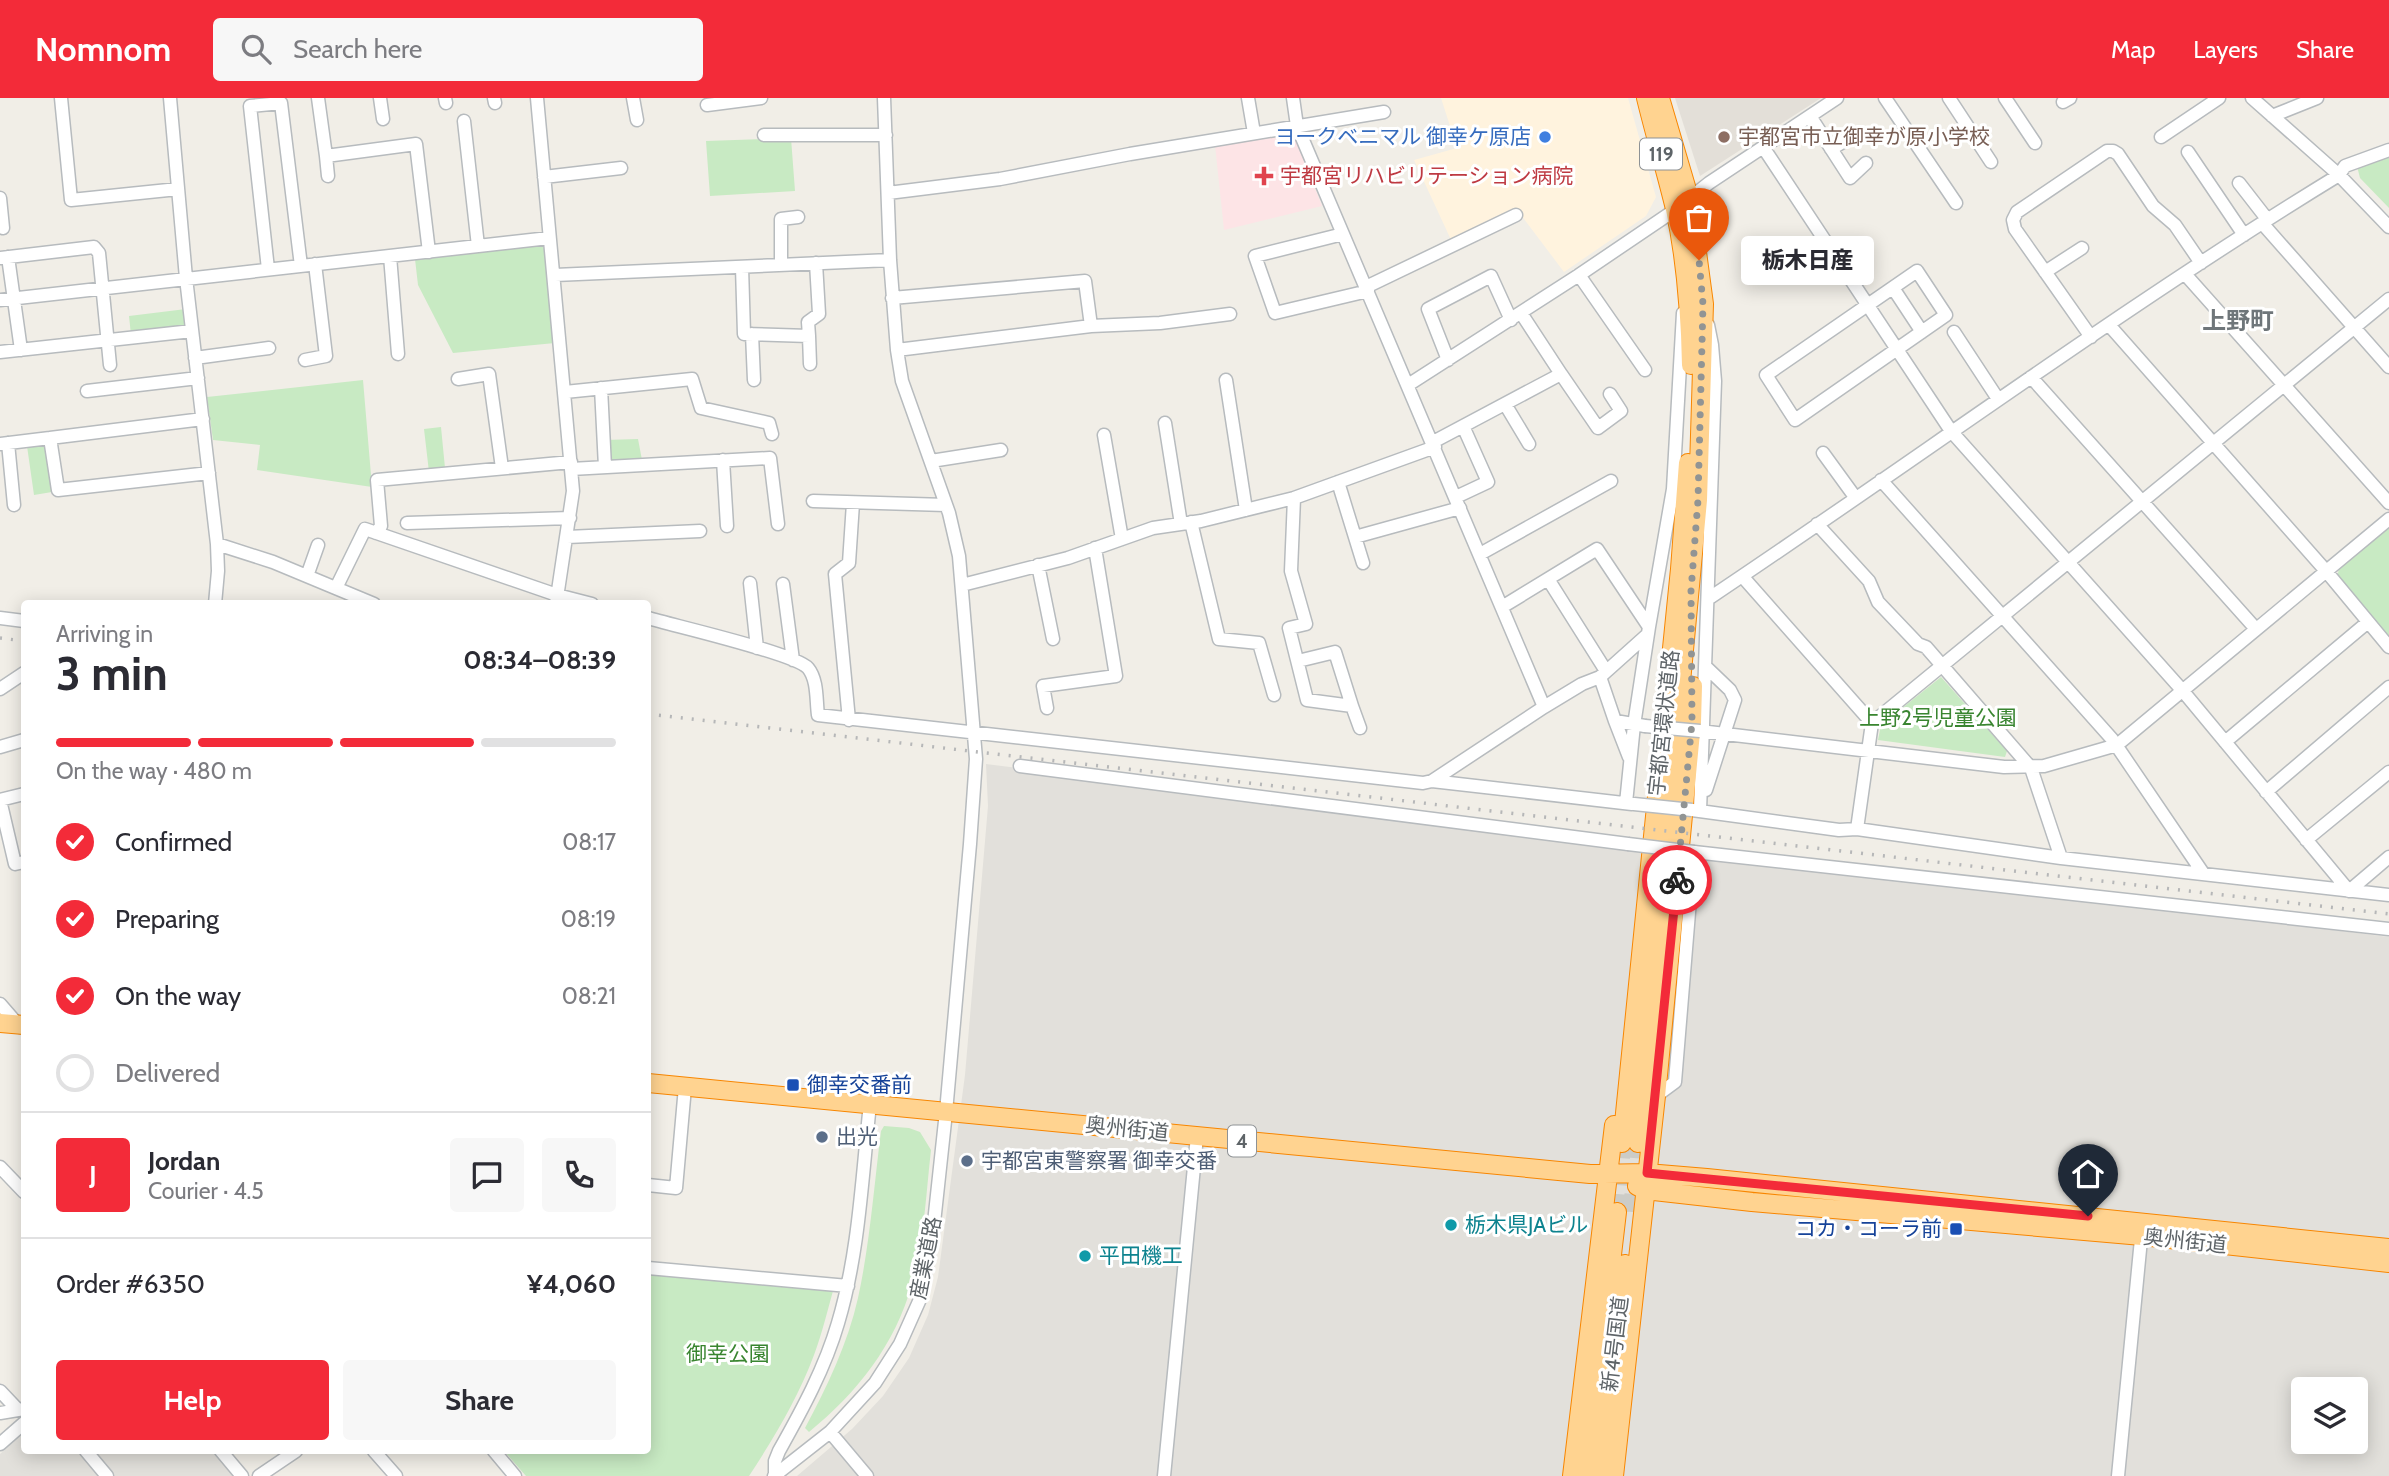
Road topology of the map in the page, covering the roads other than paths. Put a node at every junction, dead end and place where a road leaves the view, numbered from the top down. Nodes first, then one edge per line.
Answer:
1 (61, 98) edge
2 (170, 98) edge
3 (318, 98) edge
4 (380, 98) edge
5 (537, 98) edge
6 (633, 98) edge
7 (761, 98) edge
8 (884, 98) edge
9 (1248, 98) edge
10 (1293, 98) edge
11 (1646, 98) edge
12 (1660, 98) edge
13 (1837, 98) edge
14 (1885, 98) edge
15 (1949, 98) edge
16 (2005, 98) edge
17 (2219, 98) edge
18 (2252, 98) edge
19 (2317, 98) edge
20 (727, 100) edge
21 (707, 105) dead end
22 (1384, 112) dead end
23 (1810, 116) junction
24 (2272, 116) junction
25 (383, 119) dead end
26 (637, 120) dead end
27 (464, 121) dead end
28 (1297, 126) junction
29 (1254, 133) junction
30 (764, 135) dead end
31 (886, 135) junction
32 (1851, 137) dead end
33 (2161, 137) dead end
34 (2035, 143) dead end
35 (1763, 147) junction
36 (1831, 149) junction
37 (2389, 150) edge
38 (2188, 152) dead end
39 (326, 156) junction
40 (1991, 162) dead end
41 (1866, 163) dead end
42 (621, 168) dead end
43 (2339, 175) junction
44 (328, 176) dead end
45 (544, 177) junction
46 (2239, 183) dead end
47 (178, 189) junction
48 (888, 193) junction
49 (0, 198) edge
50 (1956, 203) dead end
51 (1682, 205) junction
52 (1516, 215) dead end
53 (798, 218) dead end
54 (2264, 221) junction
55 (2389, 227) edge
56 (3, 228) dead end
57 (1343, 234) junction
58 (2244, 234) junction
59 (549, 238) junction
60 (478, 246) junction
61 (2082, 248) dead end
62 (429, 251) junction
63 (390, 256) junction
64 (4, 258) edge
65 (890, 260) junction
66 (817, 263) junction
67 (2201, 263) junction
68 (315, 264) junction
69 (782, 265) junction
70 (301, 266) junction
71 (742, 267) junction
72 (268, 269) junction
73 (2045, 272) junction
74 (2185, 274) junction
75 (555, 275) junction
76 (1579, 275) junction
77 (186, 278) junction
78 (102, 288) junction
79 (1893, 288) junction
80 (1367, 289) junction
81 (15, 298) junction
82 (892, 298) junction
83 (2389, 299) edge
84 (0, 300) edge
85 (1696, 300) junction
86 (1868, 306) junction
87 (1230, 314) dead end
88 (1516, 317) junction
89 (2109, 325) junction
90 (1091, 326) junction
91 (2355, 328) junction
92 (192, 331) junction
93 (1923, 332) junction
94 (1954, 332) dead end
95 (752, 334) junction
96 (809, 336) junction
97 (2091, 337) junction
98 (107, 341) junction
99 (269, 348) dead end
100 (1897, 349) junction
101 (21, 350) junction
102 (897, 350) junction
103 (0, 352) edge
104 (398, 354) dead end
105 (195, 358) junction
106 (305, 360) dead end
107 (1448, 360) junction
108 (810, 364) dead end
109 (110, 365) dead end
110 (2389, 367) edge
111 (1645, 370) dead end
112 (1561, 374) junction
113 (2031, 377) junction
114 (198, 378) junction
115 (458, 379) dead end
116 (754, 380) dead end
117 (1226, 380) dead end
118 (1408, 385) junction
119 (2284, 385) junction
120 (601, 388) junction
121 (87, 391) dead end
122 (565, 392) junction
123 (1609, 394) dead end
124 (1998, 398) junction
125 (1505, 404) junction
126 (203, 419) junction
127 (1166, 423) dead end
128 (1464, 426) junction
129 (1951, 431) junction
130 (772, 434) dead end
131 (1104, 435) dead end
132 (50, 438) junction
133 (2214, 442) junction
134 (4, 443) edge
135 (1529, 444) dead end
136 (1434, 445) junction
137 (1001, 450) dead end
138 (1823, 453) dead end
139 (723, 460) junction
140 (931, 461) junction
141 (571, 466) junction
142 (605, 467) junction
143 (502, 468) junction
144 (209, 473) junction
145 (1881, 480) junction
146 (1611, 481) dead end
147 (1338, 482) junction
148 (1294, 498) junction
149 (1855, 498) junction
150 (1686, 499) junction
151 (813, 501) dead end
152 (2141, 501) junction
153 (853, 503) junction
154 (1458, 503) junction
155 (2389, 503) edge
156 (14, 505) dead end
157 (946, 505) junction
158 (1246, 510) junction
159 (570, 519) junction
160 (2389, 519) edge
161 (407, 523) dead end
162 (1186, 523) junction
163 (778, 524) dead end
164 (1817, 524) junction
165 (727, 526) dead end
166 (700, 531) dead end
167 (376, 533) junction
168 (567, 537) junction
169 (1355, 537) junction
170 (1122, 538) junction
171 (217, 544) junction
172 (317, 545) dead end
173 (1095, 548) junction
174 (1480, 554) junction
175 (1363, 563) dead end
176 (2067, 563) junction
177 (1038, 565) junction
178 (2326, 571) junction
179 (307, 576) junction
180 (1742, 576) junction
181 (1548, 579) junction
182 (750, 583) dead end
183 (783, 584) dead end
184 (962, 585) junction
185 (336, 588) junction
186 (1691, 591) junction
187 (1708, 598) junction
188 (557, 599) edge
189 (215, 600) edge
190 (364, 600) edge
191 (1502, 607) junction
192 (2002, 616) junction
193 (0, 618) edge
194 (651, 619) edge
195 (21, 621) edge
196 (2368, 622) junction
197 (2256, 629) junction
198 (1648, 631) junction
199 (1053, 639) dead end
200 (2389, 647) edge
201 (757, 648) junction
202 (793, 660) junction
203 (1298, 661) junction
204 (1942, 666) junction
205 (1706, 667) junction
206 (1603, 674) junction
207 (21, 675) edge
208 (2389, 687) edge
209 (0, 689) edge
210 (2182, 690) junction
211 (1274, 695) dead end
212 (1352, 706) junction
213 (1544, 706) junction
214 (1046, 708) dead end
215 (849, 720) junction
216 (1615, 721) junction
217 (1872, 723) junction
218 (1639, 726) junction
219 (1360, 728) dead end
220 (974, 731) junction
221 (1702, 732) junction
222 (1723, 734) junction
223 (21, 741) edge
224 (2225, 742) junction
225 (2117, 745) junction
226 (0, 747) edge
227 (1867, 751) junction
228 (1631, 760) junction
229 (1020, 766) dead end
230 (2031, 768) junction
231 (2389, 772) edge
232 (1432, 781) junction
233 (2266, 792) junction
234 (21, 795) edge
235 (0, 800) edge
236 (1630, 803) junction
237 (1696, 811) junction
238 (1857, 829) junction
239 (2306, 840) junction
240 (1694, 852) junction
241 (2389, 857) edge
242 (2062, 858) junction
243 (21, 863) edge
244 (2203, 873) junction
245 (2349, 891) junction
246 (2389, 895) edge
247 (2389, 929) edge
248 (0, 1004) edge
249 (17, 1027) edge
250 (651, 1083) edge
251 (685, 1087) junction
252 (1656, 1096) junction
253 (870, 1104) junction
254 (946, 1112) junction
255 (1197, 1136) junction
256 (0, 1167) edge
257 (1607, 1175) junction
258 (1646, 1182) junction
259 (651, 1185) edge
260 (21, 1189) edge
261 (2142, 1229) junction
262 (2389, 1248) edge
263 (2389, 1263) edge
264 (651, 1268) edge
265 (848, 1286) junction
266 (0, 1391) edge
267 (21, 1409) edge
268 (0, 1413) edge
269 (21, 1426) edge
270 (830, 1432) junction
271 (0, 1444) edge
272 (89, 1454) edge
273 (223, 1454) edge
274 (292, 1454) edge
275 (377, 1454) edge
276 (497, 1454) edge
277 (107, 1476) edge
278 (242, 1476) edge
279 (259, 1476) edge
280 (396, 1476) edge
281 (515, 1476) edge
282 (774, 1476) edge
283 (867, 1476) edge
284 (1164, 1476) edge
285 (1572, 1476) edge
286 (1586, 1476) edge
287 (1600, 1476) edge
288 (1614, 1476) edge
289 (2118, 1476) edge

1 - 47 street
2 - 47 street
3 - 39 street
4 - 25 street
5 - 45 street
6 - 26 street
7 - 20 street
8 - 31 street, 産業道路
9 - 29 street
10 - 28 street
11 - 51 highway, 宇都宮環状道路 / 119
12 - 51 highway, 宇都宮環状道路 / 119
13 - 23 street
14 - 50 street
15 - 40 street
16 - 34 street
17 - 33 street
18 - 24 street
19 - 24 street
20 - 21 street
22 - 28 street
23 - 35 street
23 - 36 street
24 - 43 street
27 - 60 street
28 - 29 street
28 - 57 street
29 - 48 street
30 - 31 street
31 - 48 street, 産業道路
32 - 36 street
35 - 51 street
35 - 86 street
36 - 41 street
37 - 43 street
38 - 58 street
39 - 44 street
39 - 62 street
42 - 45 street
43 - 54 street
43 - 55 street
45 - 59 street
46 - 54 street
47 - 77 street
48 - 65 street, 産業道路
49 - 56 street
51 - 76 street
51 - 85 highway, 宇都宮環状道路 / 119
52 - 80 street
53 - 69 street
54 - 58 street
54 - 91 street
57 - 80 street
57 - 80 street
58 - 67 street
59 - 60 street
59 - 75 street
60 - 62 street
61 - 73 street
62 - 63 street
63 - 68 street
63 - 104 street
64 - 78 street
64 - 81 street
65 - 66 street
65 - 82 street, 産業道路
66 - 69 street
66 - 96 street
67 - 73 street
67 - 74 street
68 - 70 street
68 - 106 street
69 - 71 street
70 - 72 street
70 - 72 street
71 - 75 street
71 - 95 street
72 - 77 street
73 - 97 street
74 - 89 street
74 - 119 street
75 - 122 street
76 - 88 street
76 - 111 street
77 - 78 street
77 - 92 street
78 - 81 street
78 - 98 street
79 - 86 street
79 - 93 street
79 - 93 street
80 - 118 street
81 - 84 street
81 - 101 street
82 - 90 street
82 - 102 street, 産業道路
83 - 91 street
85 - 150 highway, 宇都宮環状道路 / 119
85 - 186 highway, 宇都宮環状道路 / 119
85 - 187 street
85 - 198 street
86 - 100 street
86 - 100 street
87 - 90 street
88 - 107 street
88 - 107 street
88 - 112 street
89 - 97 street
89 - 133 street
90 - 102 street
91 - 110 street
91 - 119 street
92 - 98 street
92 - 105 street
93 - 100 street
94 - 124 street
95 - 96 street
95 - 116 street
96 - 108 street
97 - 113 street
98 - 101 street
98 - 109 street
99 - 105 street
100 - 129 street
101 - 103 street
102 - 140 street, 産業道路
105 - 114 street
107 - 118 street
112 - 123 street
112 - 125 street
113 - 124 street
113 - 152 street
114 - 121 street
114 - 126 street
115 - 143 street
117 - 158 street
118 - 136 street
119 - 133 street
119 - 155 street
120 - 122 street
120 - 130 street
120 - 142 street
122 - 141 street
124 - 129 street
125 - 128 street
125 - 135 street
126 - 132 street
126 - 144 street
127 - 162 street
128 - 136 street
128 - 154 street
129 - 145 street
129 - 176 street
131 - 170 street
132 - 134 street
132 - 144 street
133 - 152 street
133 - 178 street
134 - 156 street
136 - 147 street
136 - 154 street
137 - 140 street
138 - 149 street
139 - 142 street
139 - 163 street
139 - 165 street
140 - 157 street, 産業道路
141 - 142 street
141 - 143 street
141 - 159 street
143 - 167 street
144 - 171 street
145 - 149 street
145 - 192 street
146 - 174 street
147 - 148 street
147 - 169 street
148 - 158 street
148 - 203 street
149 - 164 street
150 - 186 highway, 宇都宮環状道路 / 119
150 - 257 highway
151 - 153 street
152 - 176 street
152 - 197 street
153 - 157 street
153 - 215 street
154 - 169 street
154 - 174 street
157 - 184 street, 産業道路
158 - 162 street
159 - 161 street
159 - 168 street
160 - 178 street
162 - 170 street
162 - 211 street
164 - 180 street
164 - 204 street
166 - 168 street
167 - 185 street
167 - 188 street
168 - 188 street
169 - 175 street
170 - 173 street
171 - 179 street
171 - 189 street
172 - 179 street
173 - 177 street
173 - 214 street
174 - 191 street
176 - 192 street
176 - 210 street
177 - 184 street
177 - 199 street
178 - 196 street
178 - 197 street
179 - 185 street
180 - 187 street
180 - 217 street
181 - 191 street
181 - 198 street
181 - 206 street
182 - 201 street
183 - 202 street
184 - 220 street, 産業道路
185 - 190 street
186 - 252 highway
187 - 205 street
191 - 213 street
192 - 204 street
192 - 225 street
193 - 195 street
194 - 201 street
196 - 200 street
196 - 224 street
197 - 210 street
198 - 206 street
198 - 218 street
201 - 202 street
202 - 215 street
203 - 212 street
203 - 212 street
204 - 217 street
204 - 230 street
205 - 221 street
205 - 222 street
206 - 213 street
206 - 216 street
207 - 209 street
208 - 233 street
210 - 224 street
210 - 225 street
212 - 219 street
213 - 232 street
215 - 220 street
216 - 218 street
216 - 228 street
217 - 227 street
218 - 221 street, bridge
218 - 228 street
220 - 232 street
220 - 254 street, 産業道路
221 - 222 street
221 - 237 street
222 - 227 street
222 - 237 street
223 - 226 street
224 - 233 street
225 - 230 street
225 - 244 street
227 - 230 street
227 - 238 street
228 - 236 street
229 - 240 street, bridge
230 - 242 street
231 - 239 street
232 - 236 street
233 - 239 street
234 - 235 street
235 - 243 street
236 - 237 street, bridge
237 - 238 street
238 - 242 street
239 - 245 street
240 - 247 street
240 - 252 street
241 - 245 street
242 - 244 street
244 - 245 street
245 - 246 street
248 - 249 street
250 - 251 highway, 奥州街道 / 4
251 - 253 highway, 奥州街道 / 4
251 - 259 street
252 - 258 highway
253 - 254 highway, 奥州街道 / 4
253 - 265 street
254 - 255 highway, 奥州街道 / 4
254 - 270 street, 産業道路
255 - 257 highway, 奥州街道 / 4
255 - 284 street
256 - 260 street
257 - 258 highway, 奥州街道 / 4
257 - 285 highway
258 - 261 highway, 奥州街道 / 4
258 - 288 highway
261 - 262 highway, 奥州街道 / 4
261 - 263 highway, 奥州街道 / 4
261 - 289 street
264 - 265 street
265 - 282 street
266 - 267 street
267 - 268 street
269 - 271 street
270 - 282 street, 産業道路
270 - 283 street
272 - 277 street
273 - 278 street
274 - 279 street
275 - 280 street
276 - 281 street
286 - 287 highway, 新4号国道

